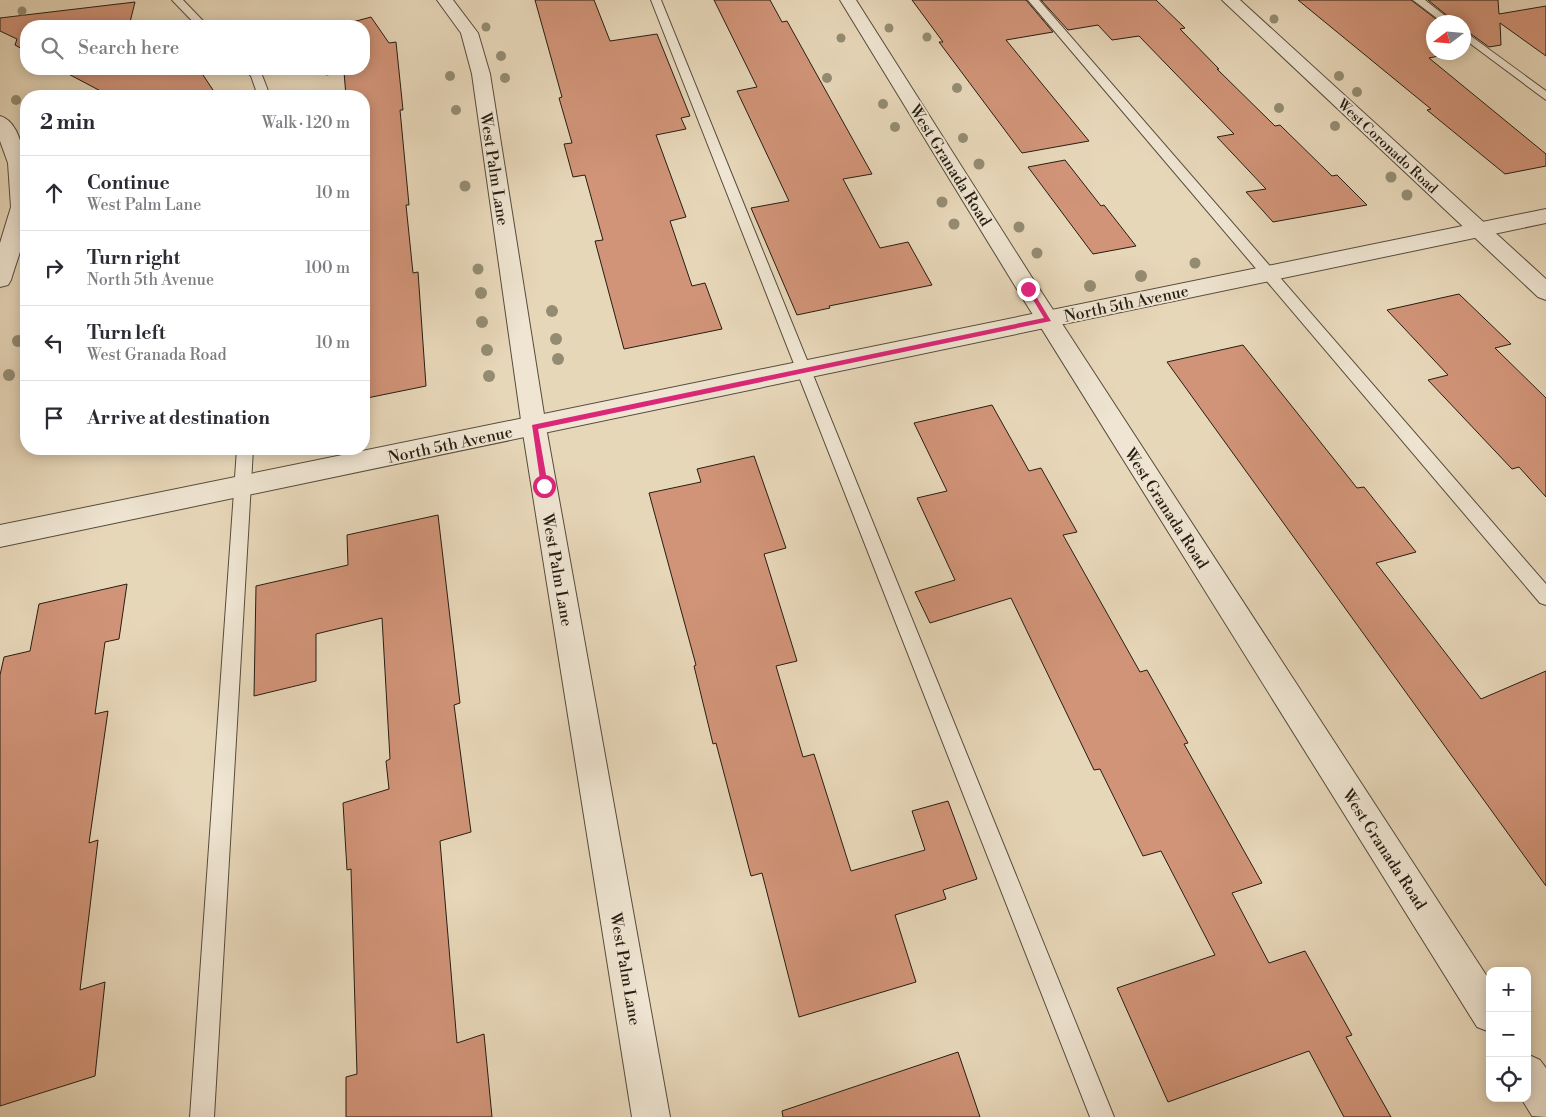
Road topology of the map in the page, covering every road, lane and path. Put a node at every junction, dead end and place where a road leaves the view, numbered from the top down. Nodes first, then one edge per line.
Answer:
1 (177, 0) edge
2 (445, 0) edge
3 (656, 0) edge
4 (848, 0) edge
5 (1033, 0) edge
6 (1230, 0) edge
7 (1418, 0) edge
8 (1438, 15) edge
9 (197, 20) edge
10 (1471, 39) edge
11 (256, 75) edge
12 (262, 90) edge
13 (1546, 97) edge
14 (0, 122) edge
15 (20, 192) edge
16 (20, 210) edge
17 (1546, 216) edge
18 (1478, 230) junction
19 (1270, 274) junction
20 (0, 280) edge
21 (1546, 292) edge
22 (1048, 320) junction
23 (803, 370) junction
24 (534, 427) junction
25 (245, 455) edge
26 (242, 487) junction
27 (0, 536) edge
28 (1546, 597) edge
29 (1489, 1012) edge
30 (1531, 1078) edge
31 (1546, 1102) edge
32 (202, 1117) edge
33 (651, 1117) edge
34 (1102, 1117) edge

1 - 9 lane
2 - 24 street, West Palm Lane
3 - 23 lane
4 - 22 street, West Granada Road
5 - 19 lane
6 - 18 street, West Coronado Road
7 - 8 lane
10 - 13 lane
11 - 12 lane
14 - 15 street
16 - 20 street
17 - 18 street, North 5th Avenue
18 - 19 street, North 5th Avenue
18 - 21 street, West Coronado Road
19 - 22 street, North 5th Avenue
19 - 28 lane
22 - 23 street, North 5th Avenue
22 - 29 street, West Granada Road
23 - 24 street, North 5th Avenue
23 - 34 lane
24 - 26 street, North 5th Avenue
24 - 33 street, West Palm Lane
25 - 26 lane
26 - 27 street, North 5th Avenue
26 - 32 lane
30 - 31 street

